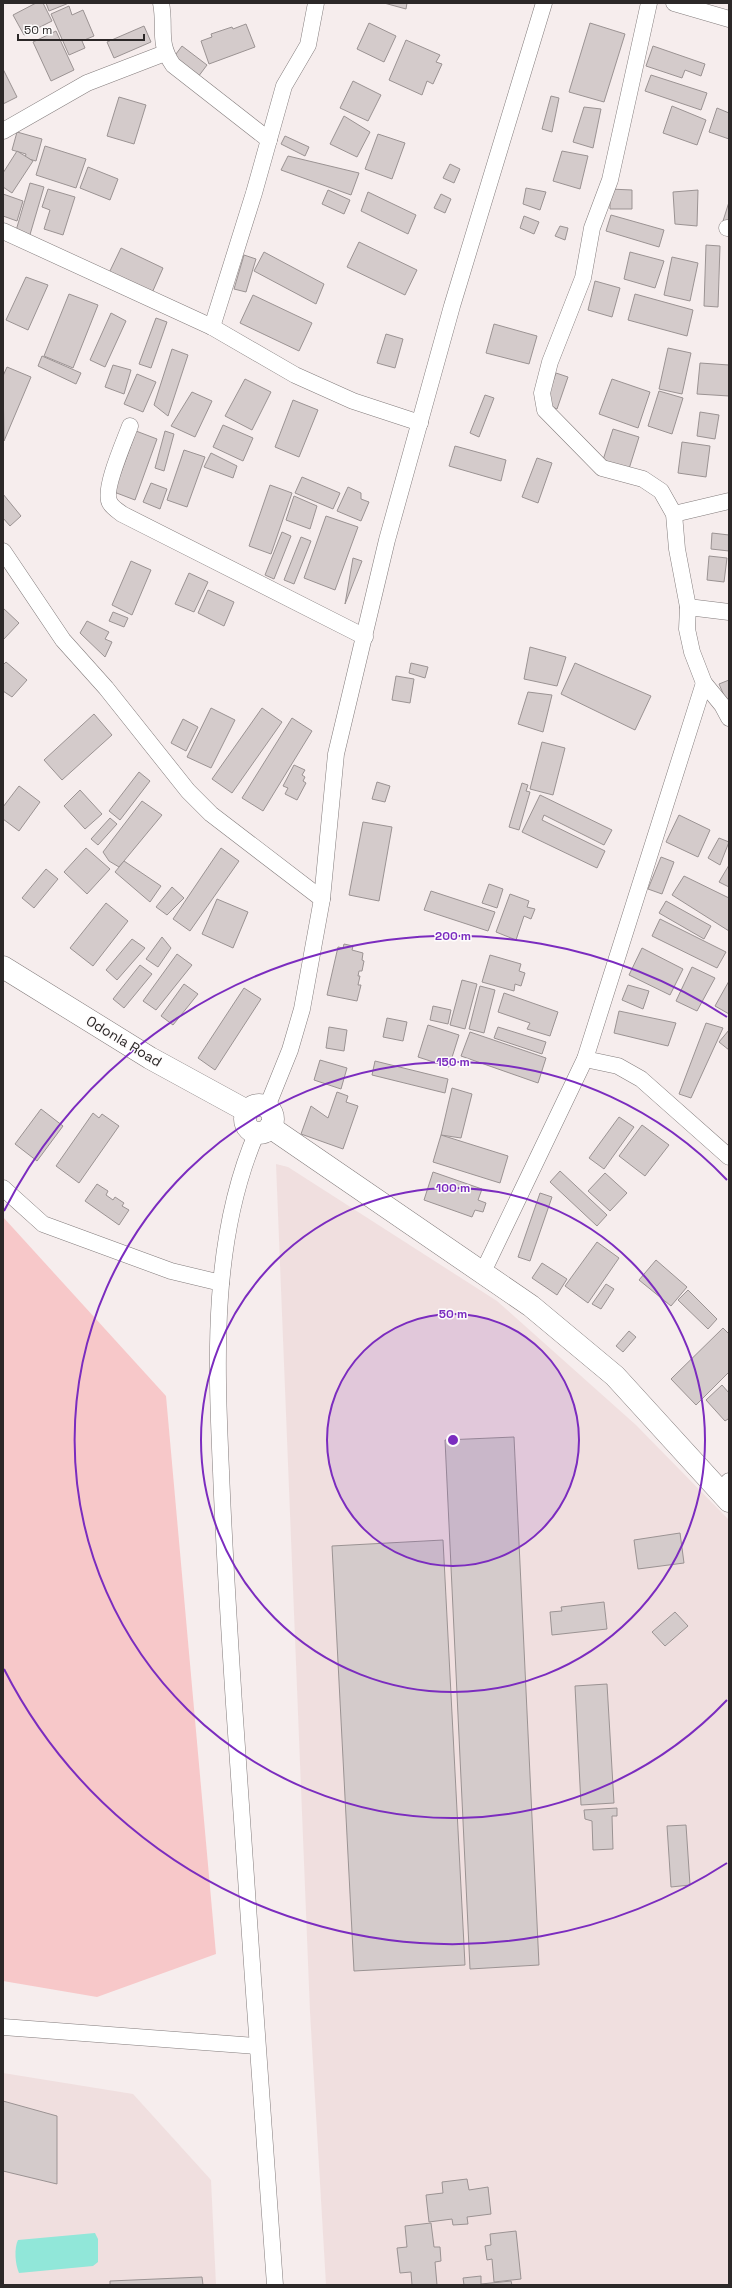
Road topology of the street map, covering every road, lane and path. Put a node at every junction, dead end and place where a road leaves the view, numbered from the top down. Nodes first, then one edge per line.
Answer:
1 (161, 3) edge
2 (316, 3) edge
3 (544, 3) edge
4 (649, 3) edge
5 (674, 3) edge
6 (729, 19) edge
7 (165, 53) junction
8 (3, 131) edge
9 (269, 140) junction
10 (3, 232) edge
11 (212, 327) junction
12 (420, 423) junction
13 (130, 426) dead end
14 (729, 501) edge
15 (674, 514) junction
16 (3, 551) edge
17 (688, 607) junction
18 (729, 612) edge
19 (365, 637) junction
20 (704, 683) junction
21 (729, 718) edge
22 (322, 899) junction
23 (3, 967) edge
24 (585, 1059) junction
25 (260, 1119) junction
26 (729, 1157) edge
27 (3, 1188) edge
28 (482, 1274) junction
29 (221, 1283) junction
30 (726, 1491) edge
31 (3, 2027) edge
32 (257, 2046) junction
33 (276, 2285) edge

1 - 7 street
2 - 9 street
3 - 12 street
4 - 15 street
5 - 6 street
7 - 8 street
7 - 9 street
9 - 11 street
10 - 11 street
11 - 12 street
12 - 19 street
13 - 19 street
14 - 15 street
15 - 17 street
16 - 22 street
17 - 18 street
17 - 20 street
19 - 22 street
20 - 21 street
20 - 24 street
22 - 25 street
23 - 25 street, Odonla Road
24 - 26 street
24 - 28 street
25 - 28 street, Odonla Road
25 - 29 street
27 - 29 street
28 - 30 street, Odonla Road
29 - 32 street
31 - 32 street
32 - 33 street

